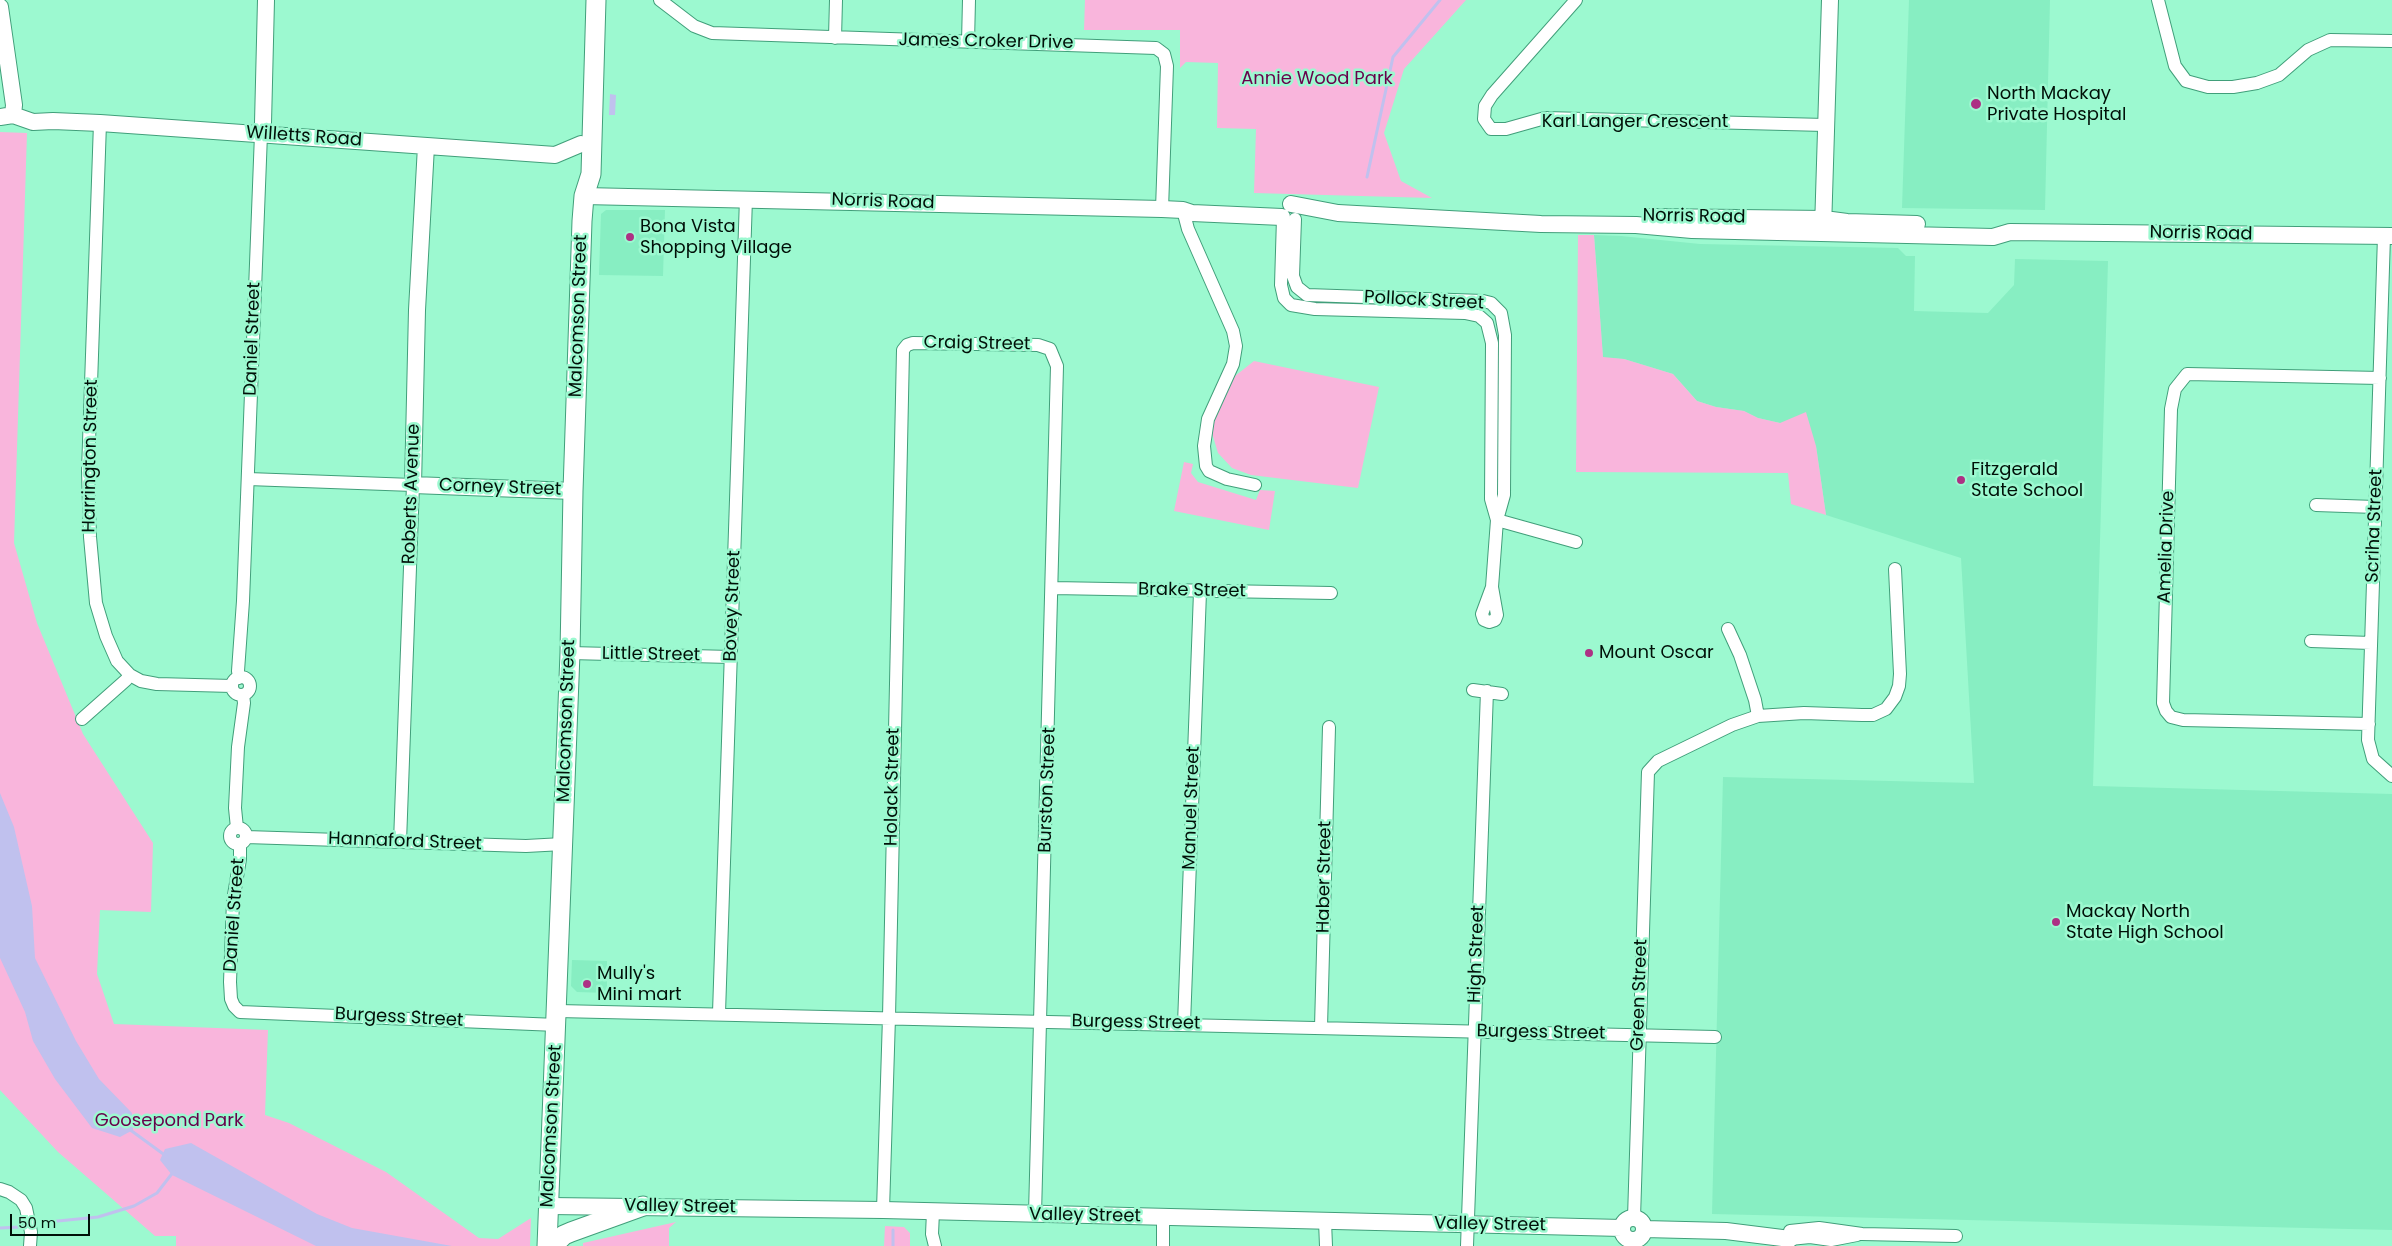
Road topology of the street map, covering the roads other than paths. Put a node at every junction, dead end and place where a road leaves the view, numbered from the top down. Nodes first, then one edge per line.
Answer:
1 (266, 0) edge
2 (587, 0) edge
3 (596, 0) edge
4 (660, 0) edge
5 (836, 0) edge
6 (969, 0) edge
7 (1576, 0) edge
8 (1830, 0) edge
9 (2158, 0) edge
10 (0, 7) edge
11 (835, 38) junction
12 (2392, 41) edge
13 (968, 42) junction
14 (7, 111) edge
15 (100, 123) junction
16 (1825, 125) junction
17 (261, 134) junction
18 (581, 144) junction
19 (426, 146) junction
20 (584, 196) junction
21 (746, 198) junction
22 (1162, 209) junction
23 (1183, 210) junction
24 (1289, 213) junction
25 (1824, 226) junction
26 (2388, 236) edge
27 (1288, 246) junction
28 (1304, 293) junction
29 (1380, 297) junction
30 (1466, 300) junction
31 (1329, 303) junction
32 (1433, 306) junction
33 (1297, 307) junction
34 (1380, 311) junction
35 (1466, 313) junction
36 (1504, 325) junction
37 (1490, 328) junction
38 (1492, 363) junction
39 (901, 364) joint
40 (1505, 364) junction
41 (1057, 366) joint
42 (2380, 378) junction
43 (1498, 398) junction
44 (248, 479) junction
45 (413, 485) junction
46 (1255, 485) dead end
47 (573, 491) junction
48 (2316, 505) dead end
49 (2375, 507) junction
50 (1497, 520) junction
51 (1576, 542) dead end
52 (1895, 569) dead end
53 (1492, 587) dead end
54 (1053, 588) junction
55 (1200, 592) junction
56 (1331, 593) dead end
57 (1728, 629) dead end
58 (2311, 641) dead end
59 (2372, 643) junction
60 (570, 653) junction
61 (731, 657) junction
62 (130, 675) junction
63 (236, 682) junction
64 (1473, 690) dead end
65 (1487, 692) junction
66 (1502, 694) dead end
67 (1758, 716) junction
68 (82, 719) dead end
69 (2369, 724) junction
70 (1329, 727) dead end
71 (2392, 776) edge
72 (241, 836) junction
73 (400, 842) junction
74 (563, 844) junction
75 (240, 1012) joint
76 (719, 1013) junction
77 (889, 1017) junction
78 (557, 1018) junction
79 (1041, 1020) junction
80 (1184, 1024) junction
81 (1322, 1027) junction
82 (1474, 1031) junction
83 (1638, 1035) junction
84 (1715, 1037) dead end
85 (0, 1189) edge
86 (549, 1206) junction
87 (643, 1206) junction
88 (883, 1210) junction
89 (933, 1212) junction
90 (1035, 1214) junction
91 (1163, 1218) junction
92 (1325, 1221) junction
93 (1468, 1225) junction
94 (1633, 1232) edge
95 (1956, 1236) dead end
96 (1784, 1238) edge
97 (1923, 1241) edge
98 (30, 1246) edge
99 (547, 1246) edge
100 (553, 1246) edge
101 (935, 1246) edge
102 (1163, 1246) edge
103 (1326, 1246) edge
104 (1467, 1246) edge

1 - 17 street, Daniel Street
2 - 18 main road, Malcomson Street
3 - 20 main road, Malcomson Street
4 - 11 street, James Croker Drive
5 - 11 street
6 - 13 street
7 - 16 street, Karl Langer Crescent
8 - 16 street
9 - 12 street
10 - 14 street
11 - 13 street, James Croker Drive
13 - 22 street, James Croker Drive
14 - 15 street, Willetts Road
15 - 17 street, Willetts Road
15 - 62 street, Harrington Street
16 - 25 street
17 - 19 street, Willetts Road
17 - 44 street, Daniel Street
18 - 19 street, Willetts Road
18 - 20 main road, Malcomson Street
19 - 45 street, Roberts Avenue
20 - 21 street, Norris Road
20 - 47 main road, Malcomson Street
21 - 22 street, Norris Road
21 - 61 street, Bovey Street
22 - 23 street, Norris Road
23 - 24 street, Norris Road
23 - 46 street
24 - 25 street, Norris Road
24 - 27 street
25 - 26 street, Norris Road
26 - 42 street, Scriha Street
27 - 28 street
27 - 33 street
28 - 31 street, Pollock Street
28 - 33 street
29 - 31 street, Pollock Street
29 - 32 street, Pollock Street
29 - 34 street
30 - 32 street, Pollock Street
30 - 35 street
30 - 36 street, Pollock Street
31 - 33 street, Pollock Street
31 - 34 street, Pollock Street
32 - 34 street, Pollock Street
32 - 35 street, Pollock Street
35 - 37 street, Pollock Street
36 - 37 street
36 - 40 street, Pollock Street
37 - 38 street, Pollock Street
38 - 40 street
38 - 43 street, Pollock Street
39 - 41 street, Craig Street
39 - 77 street, Holack Street
40 - 43 street, Pollock Street
41 - 54 street, Burston Street
42 - 49 street, Scriha Street
42 - 69 street, Amelia Drive
43 - 50 street, Pollock Street
44 - 45 street, Corney Street
44 - 63 street, Daniel Street
45 - 47 street, Corney Street
45 - 73 street, Roberts Avenue
47 - 60 main road, Malcomson Street
48 - 49 street
49 - 59 street, Scriha Street
50 - 51 street
50 - 53 street, Pollock Street
52 - 67 street
54 - 55 street, Brake Street
54 - 79 street, Burston Street
55 - 56 street, Brake Street
55 - 80 street, Manuel Street
57 - 67 street
58 - 59 street
59 - 69 street, Scriha Street
60 - 61 street, Little Street
60 - 74 main road, Malcomson Street
61 - 76 street, Bovey Street
62 - 63 street
62 - 68 street
63 - 72 street, Daniel Street
64 - 65 street
65 - 66 street
65 - 82 street, High Street
67 - 83 street, Green Street
69 - 71 street, Scriha Street
70 - 81 street, Haber Street
72 - 73 street, Hannaford Street
72 - 75 street, Daniel Street
73 - 74 street, Hannaford Street
74 - 78 main road, Malcomson Street
75 - 78 street, Burgess Street
76 - 77 street, Burgess Street
76 - 78 street, Burgess Street
77 - 79 street, Burgess Street
77 - 88 street, Holack Street
78 - 86 main road, Malcomson Street
79 - 80 street, Burgess Street
79 - 90 street, Burston Street
80 - 81 street, Burgess Street
81 - 82 street, Burgess Street
82 - 83 street, Burgess Street
82 - 93 street, High Street
83 - 84 street, Burgess Street
83 - 94 street, Green Street
85 - 98 street
86 - 87 street, Valley Street
86 - 99 main road, Malcomson Street
87 - 88 street, Valley Street
87 - 100 main road
88 - 89 street, Valley Street
89 - 90 street, Valley Street
89 - 101 street
90 - 91 street, Valley Street
91 - 92 street, Valley Street
91 - 102 street
92 - 93 street, Valley Street
92 - 103 street
93 - 94 street, Valley Street
93 - 104 street, High Street
94 - 96 street, Valley Street
95 - 97 street, Valley Street
96 - 97 street, Valley Street

